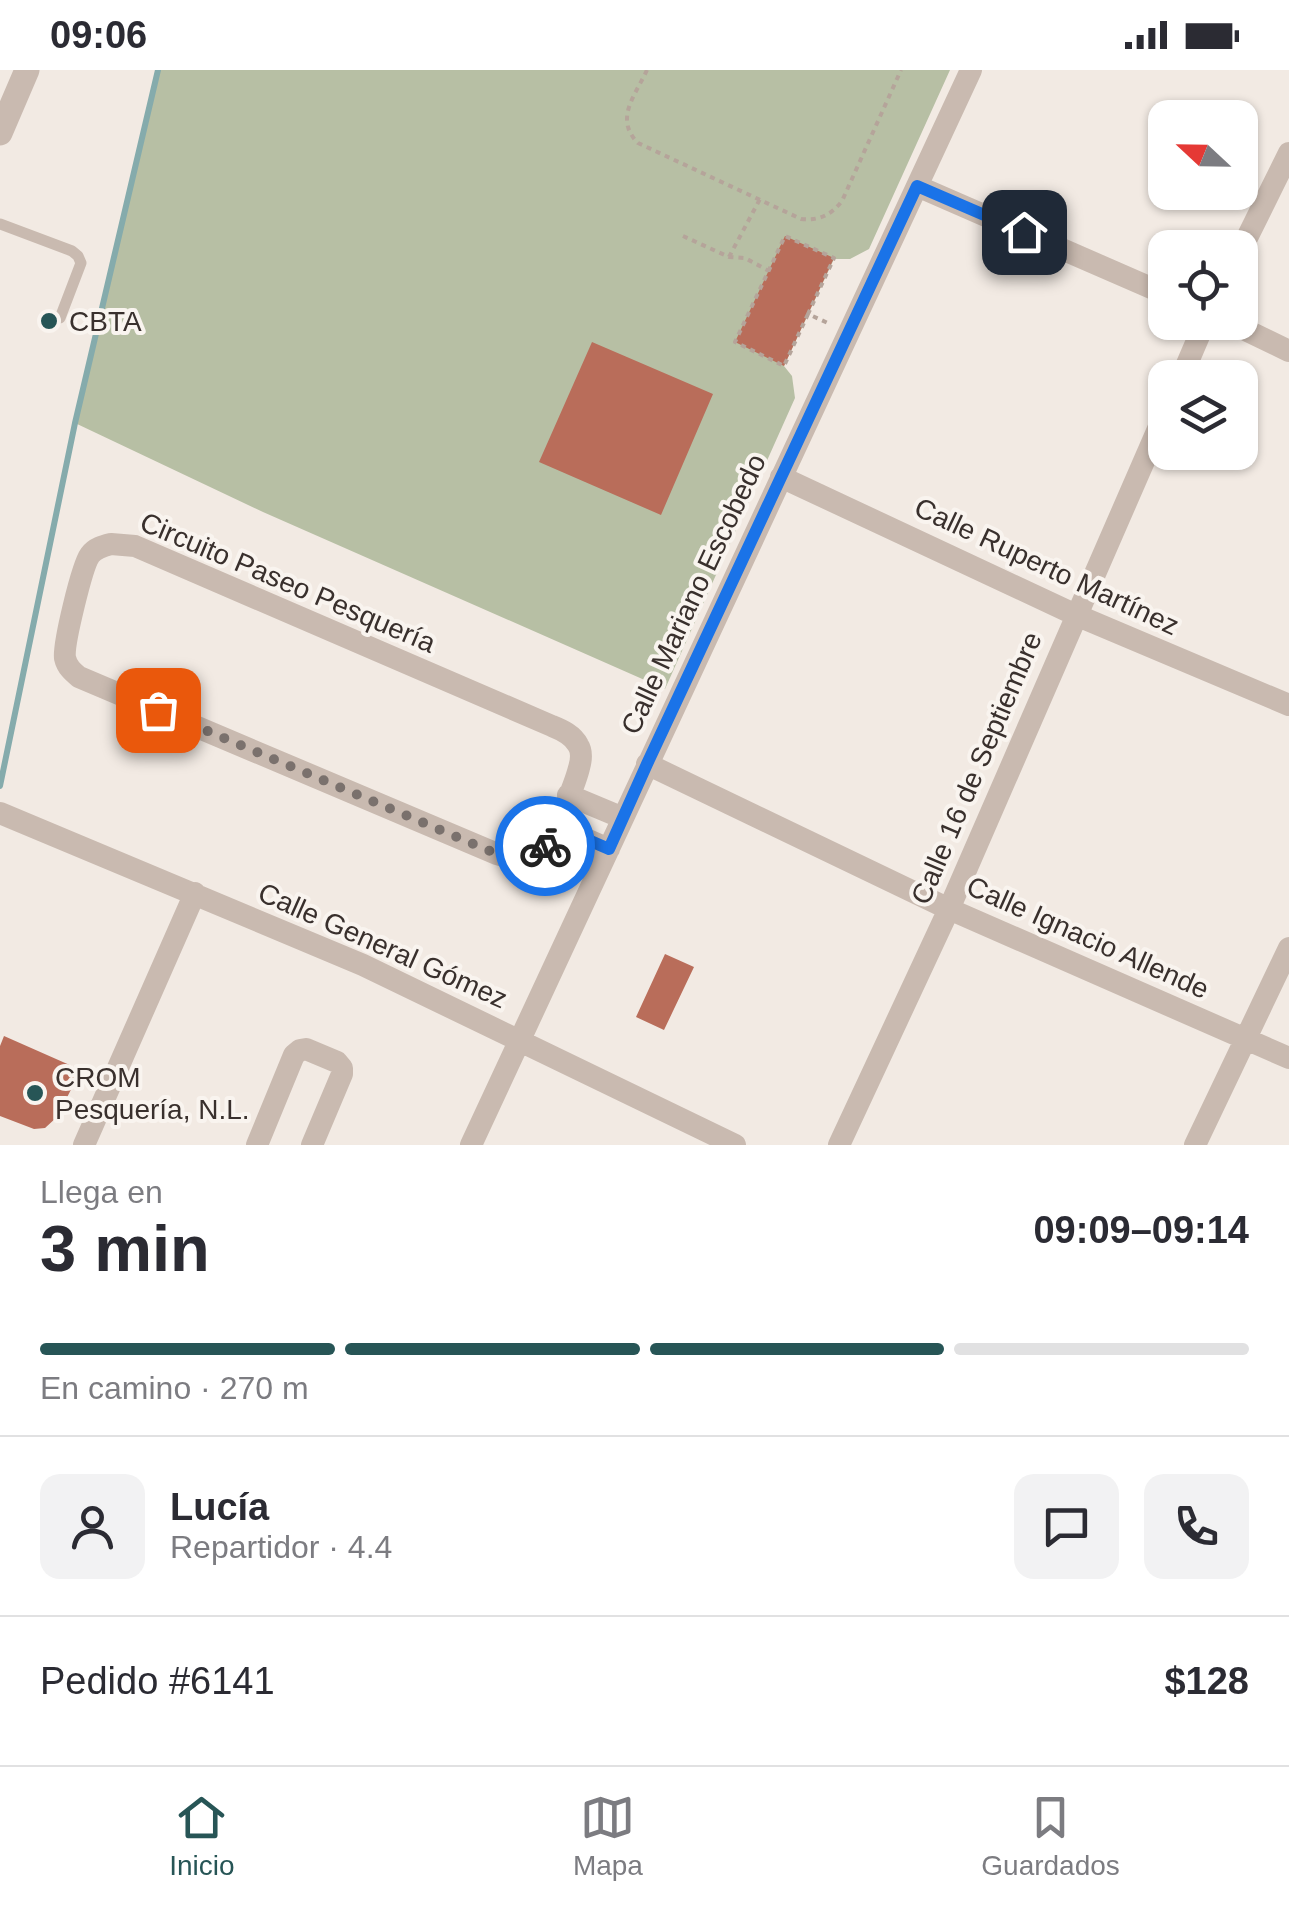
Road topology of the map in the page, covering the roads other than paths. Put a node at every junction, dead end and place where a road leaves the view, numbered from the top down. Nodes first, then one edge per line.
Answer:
1 (27, 70) edge
2 (970, 70) edge
3 (0, 132) edge
4 (1289, 152) edge
5 (917, 186) junction
6 (0, 224) edge
7 (1251, 230) edge
8 (1148, 287) edge
9 (60, 318) dead end
10 (1258, 336) edge
11 (1289, 351) edge
12 (1148, 451) edge
13 (781, 477) junction
14 (1076, 614) junction
15 (1289, 705) edge
16 (647, 764) junction
17 (568, 795) junction
18 (0, 813) edge
19 (623, 818) junction
20 (556, 826) junction
21 (609, 849) junction
22 (195, 893) junction
23 (948, 908) junction
24 (1289, 948) edge
25 (1245, 1038) junction
26 (522, 1041) junction
27 (1289, 1058) edge
28 (84, 1145) edge
29 (257, 1145) edge
30 (312, 1145) edge
31 (472, 1145) edge
32 (735, 1145) edge
33 (840, 1145) edge
34 (1194, 1145) edge

1 - 3 street
2 - 5 street, Calle Mariano Escobedo
4 - 7 street
5 - 8 street
5 - 13 street, Calle Mariano Escobedo
6 - 9 lane
10 - 11 street
12 - 14 street, Calle 16 de Septiembre
13 - 14 street, Calle Ruperto Martínez
13 - 16 street, Calle Mariano Escobedo
14 - 15 street, Calle Ruperto Martínez
14 - 23 street, Calle 16 de Septiembre
16 - 19 street, Calle Mariano Escobedo
16 - 23 street, Calle Ignacio Allende
17 - 19 street
17 - 20 street, Circuito Paseo Pesquería
17 - 20 street, Circuito Paseo Pesquería
18 - 22 street, Calle General Gómez
19 - 21 street, Calle Mariano Escobedo
20 - 21 street
21 - 26 street, Calle Mariano Escobedo
22 - 26 street, Calle General Gómez
22 - 28 street
23 - 25 street, Calle Ignacio Allende
23 - 33 street, Calle 16 de Septiembre
24 - 25 street
25 - 27 street, Calle Ignacio Allende
25 - 34 street
26 - 31 street, Calle Mariano Escobedo
26 - 32 street, Calle General Gómez
29 - 30 street

